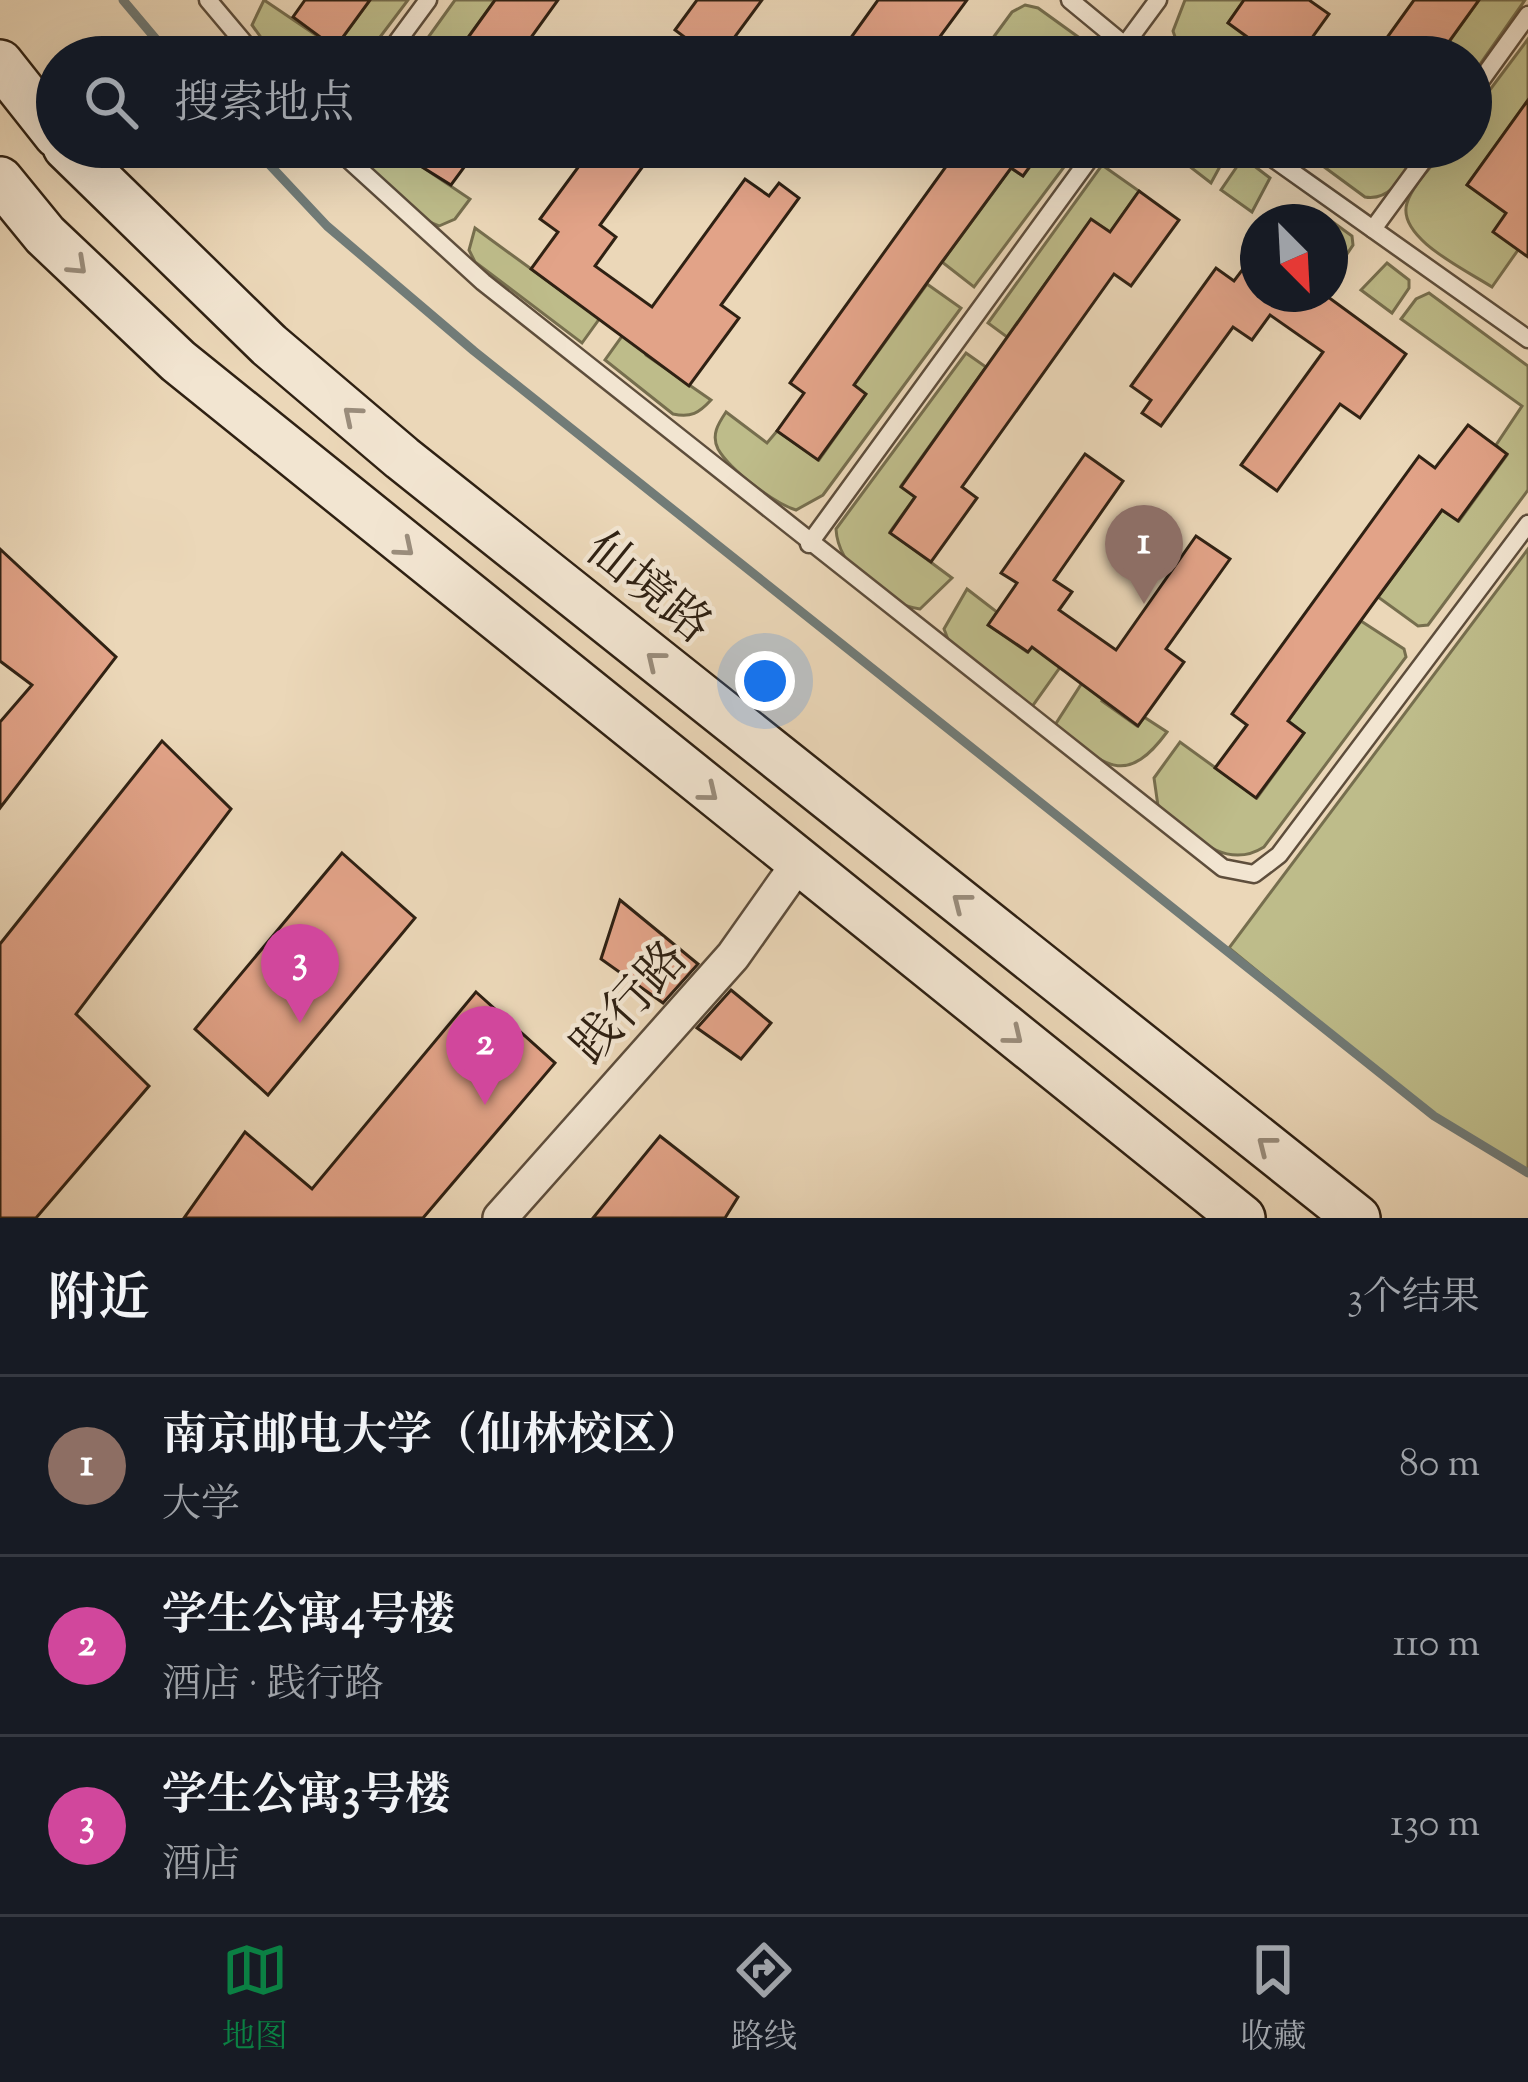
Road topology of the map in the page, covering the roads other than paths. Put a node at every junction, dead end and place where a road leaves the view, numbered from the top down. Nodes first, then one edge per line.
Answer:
1 (208, 0) edge
2 (428, 0) edge
3 (1070, 0) edge
4 (1158, 0) edge
5 (1528, 15) edge
6 (238, 36) edge
7 (401, 36) edge
8 (1115, 36) edge
9 (1140, 36) edge
10 (0, 63) edge
11 (1492, 65) edge
12 (36, 108) edge
13 (88, 168) edge
14 (357, 168) edge
15 (1083, 168) edge
16 (1287, 168) edge
17 (1418, 168) edge
18 (0, 179) edge
19 (1373, 229) junction
20 (1528, 339) edge
21 (1528, 524) edge
22 (809, 544) junction
23 (840, 807) junction
24 (798, 864) junction
25 (500, 1218) edge
26 (1242, 1218) edge
27 (1358, 1218) edge

1 - 6 lane
2 - 7 lane
3 - 8 lane
4 - 9 lane
5 - 11 lane
10 - 12 main road
23 -> 13 main road, 仙境路
14 - 22 lane
15 - 22 lane
16 - 19 lane
17 - 19 lane
18 -> 24 main road
19 - 20 lane
21 - 22 lane
23 - 24 main road
27 -> 23 main road, 仙境路
24 - 25 street, 践行路
24 -> 26 main road

